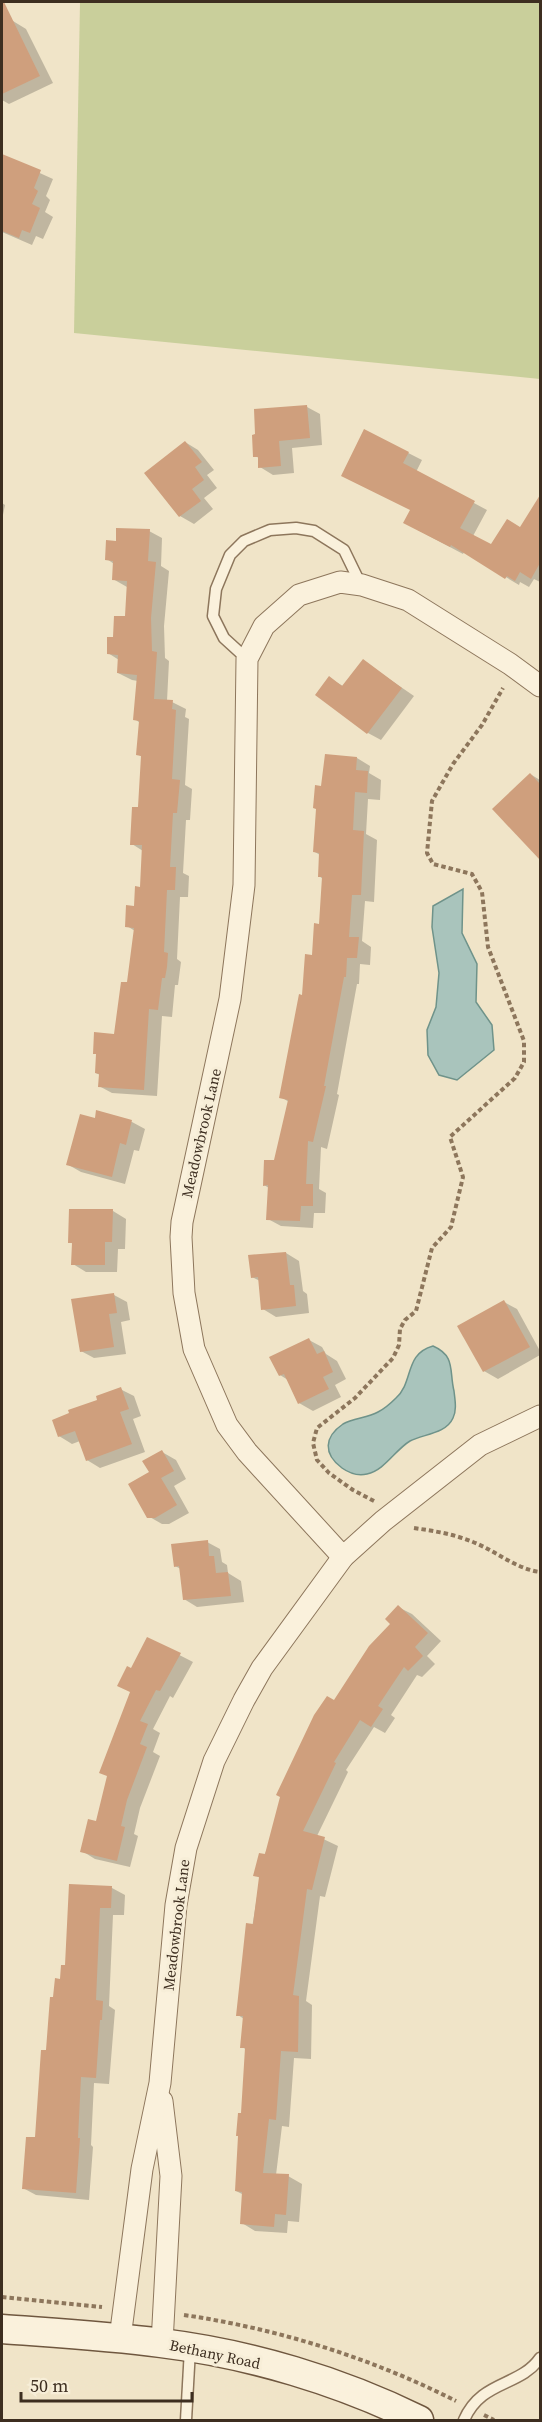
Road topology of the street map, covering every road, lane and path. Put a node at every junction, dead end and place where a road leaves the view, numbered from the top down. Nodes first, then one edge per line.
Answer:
1 (362, 585) junction
2 (247, 659) junction
3 (540, 686) edge
4 (503, 688) dead end
5 (540, 1416) edge
6 (374, 1501) dead end
7 (414, 1528) dead end
8 (343, 1557) junction
9 (540, 1572) edge
10 (159, 2083) junction
11 (2, 2297) edge
12 (105, 2308) dead end
13 (2, 2329) edge
14 (120, 2338) junction
15 (162, 2343) junction
16 (190, 2348) junction
17 (540, 2358) edge
18 (186, 2421) edge
19 (419, 2421) edge
20 (464, 2421) edge

1 - 2 street, Meadowbrook Lane
1 - 2 lane
1 - 3 street, Meadowbrook Lane
2 - 8 street, Meadowbrook Lane
4 - 6 path
5 - 8 street, Meadowbrook Lane
7 - 9 path
8 - 10 street, Meadowbrook Lane
10 - 14 street, Meadowbrook Lane
10 - 15 street, Meadowbrook Lane
11 - 12 path
13 - 14 main road, Bethany Road
14 - 15 main road, Bethany Road
15 - 16 main road, Bethany Road
16 - 18 lane
16 - 19 main road, Bethany Road
17 - 20 lane

